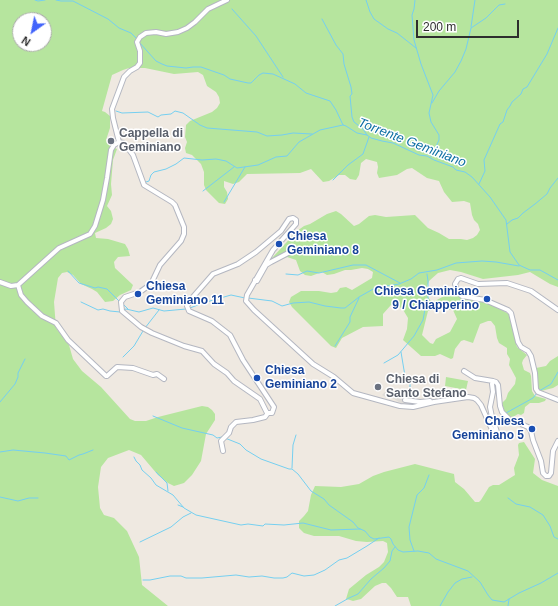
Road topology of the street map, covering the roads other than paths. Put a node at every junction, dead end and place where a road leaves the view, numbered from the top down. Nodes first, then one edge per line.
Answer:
1 (226, 0) edge
2 (119, 142) junction
3 (289, 256) dead end
4 (255, 280) junction
5 (0, 282) edge
6 (18, 285) junction
7 (558, 310) edge
8 (464, 371) dead end
9 (164, 379) dead end
10 (493, 381) junction
11 (405, 400) dead end
12 (558, 400) edge
13 (432, 401) junction
14 (268, 413) junction
15 (558, 441) edge
16 (223, 451) dead end

1 - 2 street
2 - 6 street
2 - 14 street
3 - 4 street
4 - 13 street
4 - 14 street
5 - 6 street
6 - 9 street
7 - 12 street
8 - 10 street
10 - 13 street
10 - 15 street
11 - 13 street
14 - 16 street

